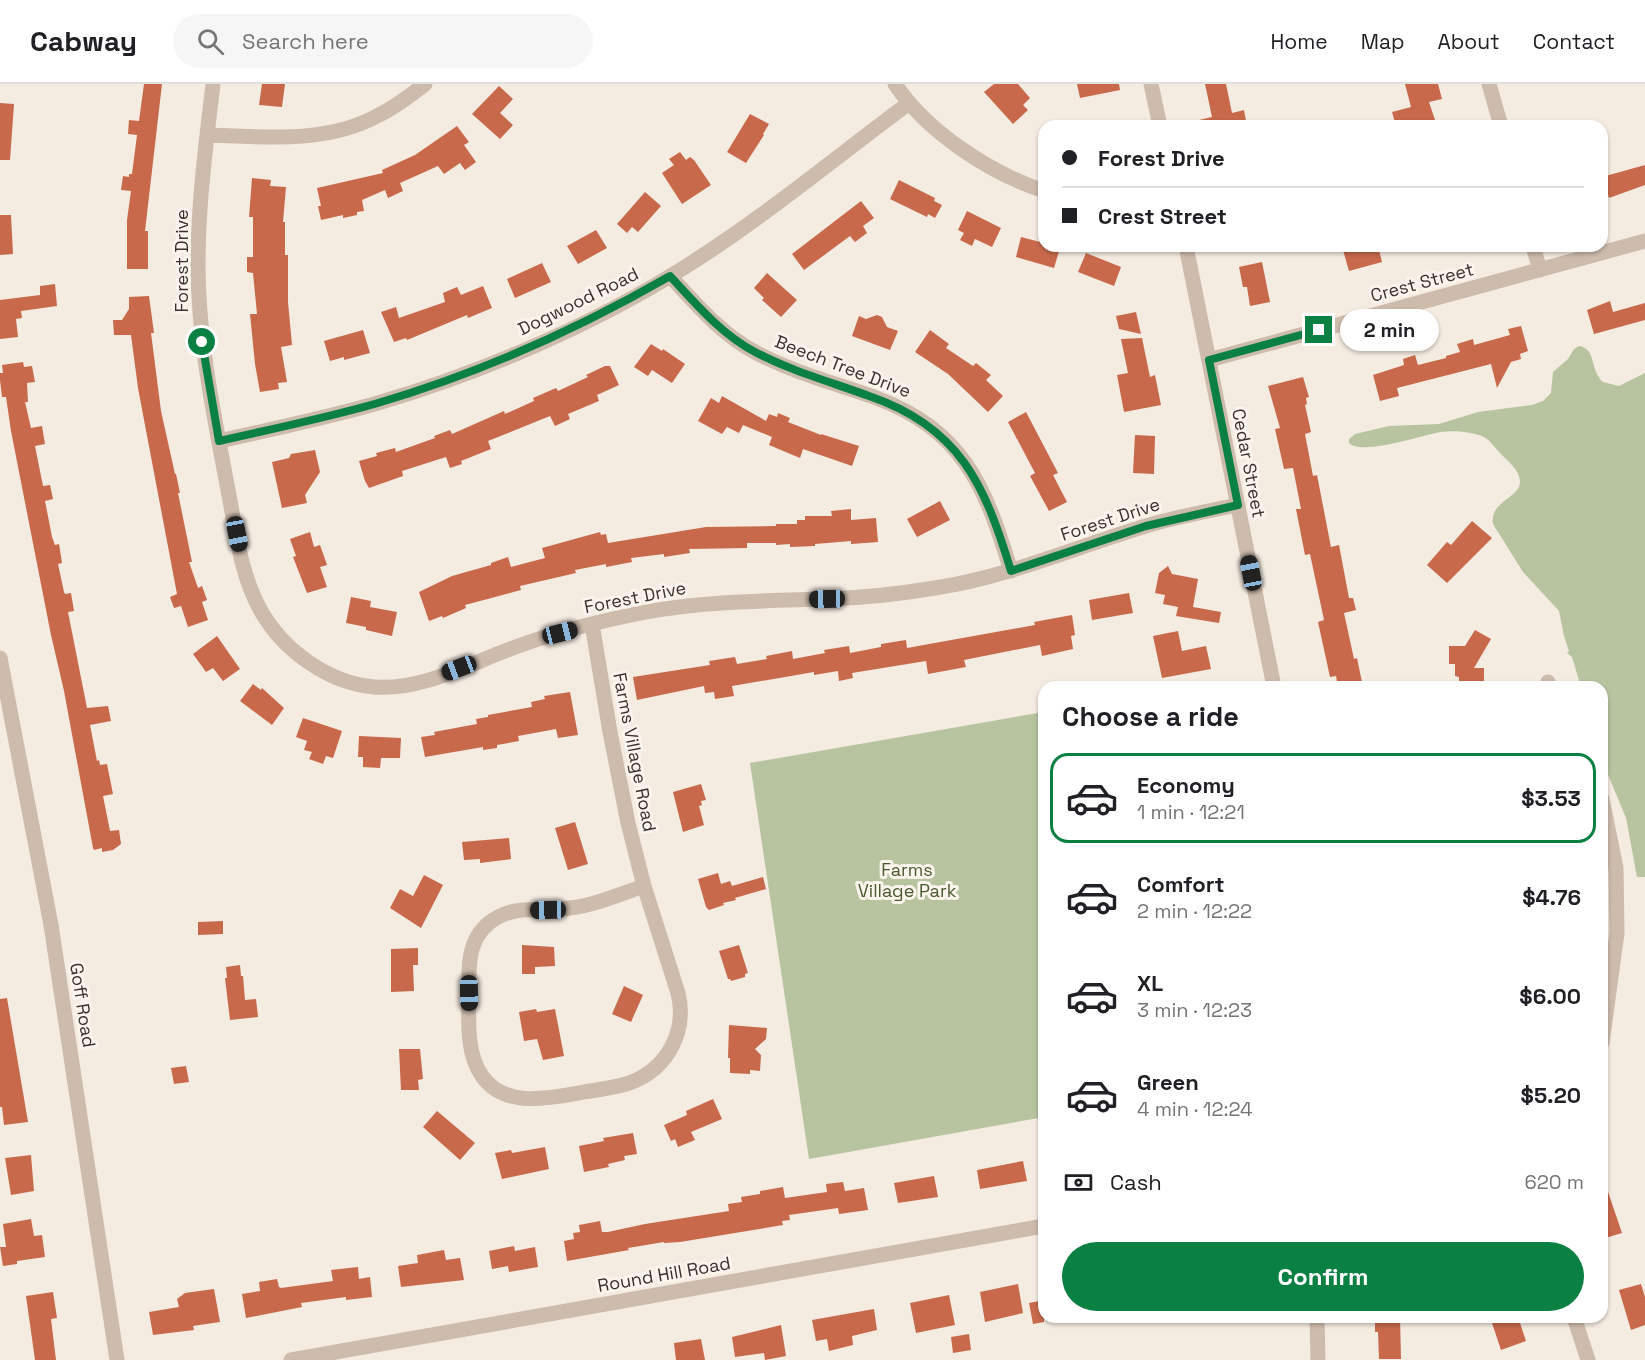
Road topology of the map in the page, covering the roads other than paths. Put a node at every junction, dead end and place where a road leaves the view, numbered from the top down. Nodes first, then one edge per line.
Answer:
1 (213, 84) edge
2 (425, 84) edge
3 (895, 84) edge
4 (1150, 84) edge
5 (1489, 84) edge
6 (909, 103) junction
7 (1159, 120) edge
8 (1499, 120) edge
9 (207, 135) junction
10 (1038, 188) edge
11 (1645, 241) edge
12 (1608, 251) edge
13 (1187, 252) edge
14 (1535, 252) edge
15 (1605, 252) edge
16 (1540, 270) junction
17 (670, 276) junction
18 (1209, 360) junction
19 (219, 441) junction
20 (1238, 505) junction
21 (1011, 571) junction
22 (592, 624) junction
23 (0, 658) edge
24 (1273, 681) edge
25 (4, 702) edge
26 (1608, 829) edge
27 (644, 886) junction
28 (1608, 999) edge
29 (1038, 1227) edge
30 (1317, 1323) edge
31 (1576, 1323) edge
32 (117, 1360) edge
33 (291, 1360) edge
34 (1318, 1360) edge
35 (1588, 1360) edge

1 - 9 street, Forest Drive
2 - 9 street
3 - 6 street
4 - 7 street
5 - 8 street
6 - 10 street
6 - 17 street, Dogwood Road
9 - 19 street, Forest Drive
11 - 12 street, Crest Street
13 - 18 street, Cedar Street
14 - 16 street
15 - 16 street, Crest Street
16 - 18 street, Crest Street
17 - 19 street, Dogwood Road
17 - 21 street, Beech Tree Drive
18 - 20 street, Cedar Street
19 - 22 street, Forest Drive
20 - 21 street, Forest Drive
20 - 24 street, Cedar Street
21 - 22 street, Forest Drive
22 - 27 street, Farms Village Road
23 - 25 street, Goff Road
25 - 32 street, Goff Road
26 - 28 street
27 - 27 street, Farms Village Road
29 - 33 street, Round Hill Road
30 - 34 street
31 - 35 street

